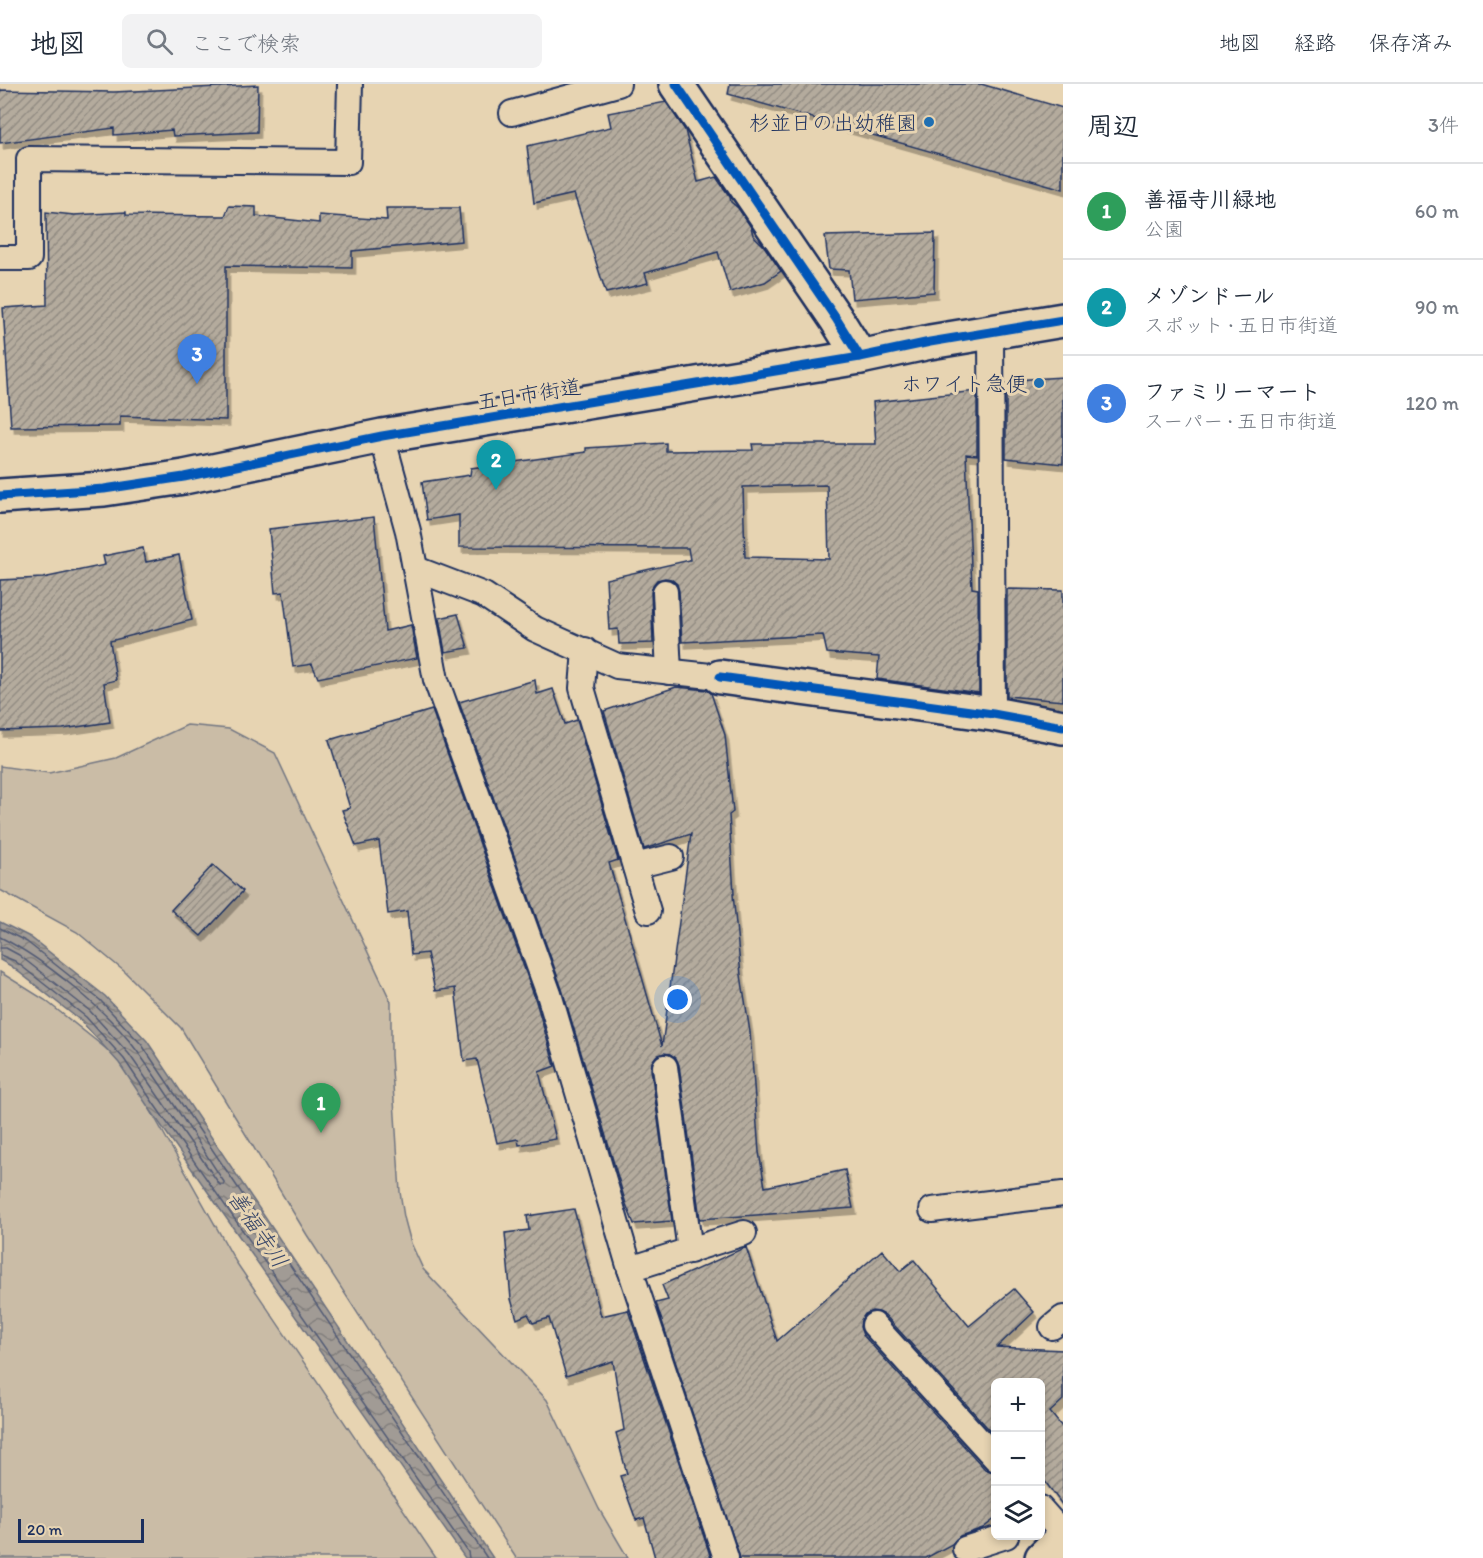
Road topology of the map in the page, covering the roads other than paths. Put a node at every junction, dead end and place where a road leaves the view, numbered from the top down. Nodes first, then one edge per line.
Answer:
1 (350, 84) edge
2 (618, 84) edge
3 (676, 84) edge
4 (512, 113) dead end
5 (0, 258) edge
6 (1063, 320) edge
7 (991, 333) junction
8 (860, 357) junction
9 (382, 436) junction
10 (0, 496) edge
11 (416, 569) junction
12 (665, 592) dead end
13 (585, 650) junction
14 (669, 672) junction
15 (720, 677) joint
16 (993, 714) junction
17 (1063, 727) edge
18 (671, 857) dead end
19 (635, 866) junction
20 (648, 911) dead end
21 (665, 1067) dead end
22 (1063, 1194) edge
23 (932, 1210) dead end
24 (744, 1233) dead end
25 (690, 1251) junction
26 (630, 1269) junction
27 (874, 1325) dead end
28 (991, 1454) edge
29 (1052, 1525) edge
30 (994, 1540) edge
31 (965, 1550) dead end
32 (726, 1558) edge
33 (1042, 1558) edge

1 - 5 lane
2 - 4 lane
3 - 8 main road
6 - 7 main road, 五日市街道
7 - 8 main road, 五日市街道
7 - 16 lane
8 - 9 main road, 五日市街道
9 - 10 main road, 五日市街道
9 - 11 lane
11 - 13 lane
11 - 26 lane
12 - 14 lane
13 - 14 lane
13 - 19 lane
14 - 15 lane
15 - 16 main road
16 - 17 main road
18 - 19 lane
19 - 20 lane
21 - 25 lane
22 - 23 lane
24 - 25 lane
25 - 26 lane
26 - 32 lane
27 - 28 lane
29 - 33 main road
30 - 31 lane

